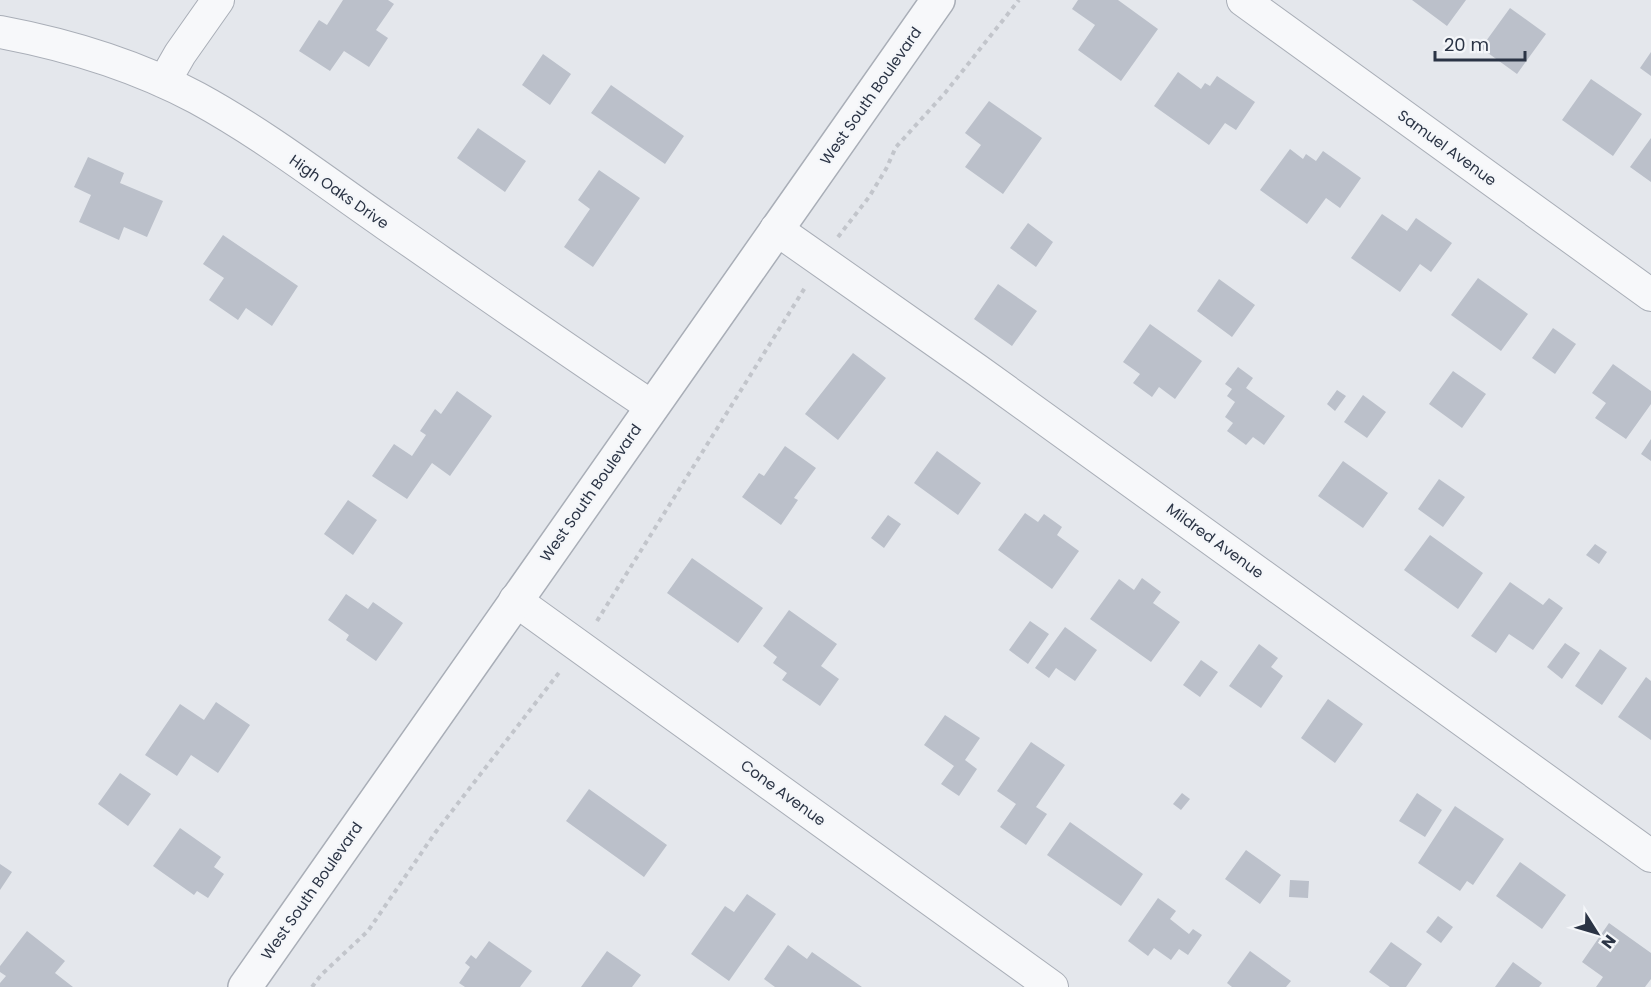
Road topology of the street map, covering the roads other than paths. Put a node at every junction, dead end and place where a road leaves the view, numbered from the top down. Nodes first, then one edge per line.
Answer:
1 (218, 0) edge
2 (938, 0) edge
3 (1243, 0) edge
4 (0, 32) edge
5 (164, 82) junction
6 (776, 229) junction
7 (1651, 295) edge
8 (651, 406) junction
9 (515, 600) junction
10 (1651, 856) edge
11 (257, 983) edge
12 (1052, 987) edge

1 - 5 street
2 - 6 street, West South Boulevard
3 - 7 street, Samuel Avenue
4 - 5 street, High Oaks Drive
5 - 8 street, High Oaks Drive
6 - 8 street, West South Boulevard
6 - 10 street, Mildred Avenue
8 - 9 street, West South Boulevard
9 - 11 street, West South Boulevard
9 - 12 street, Cone Avenue

